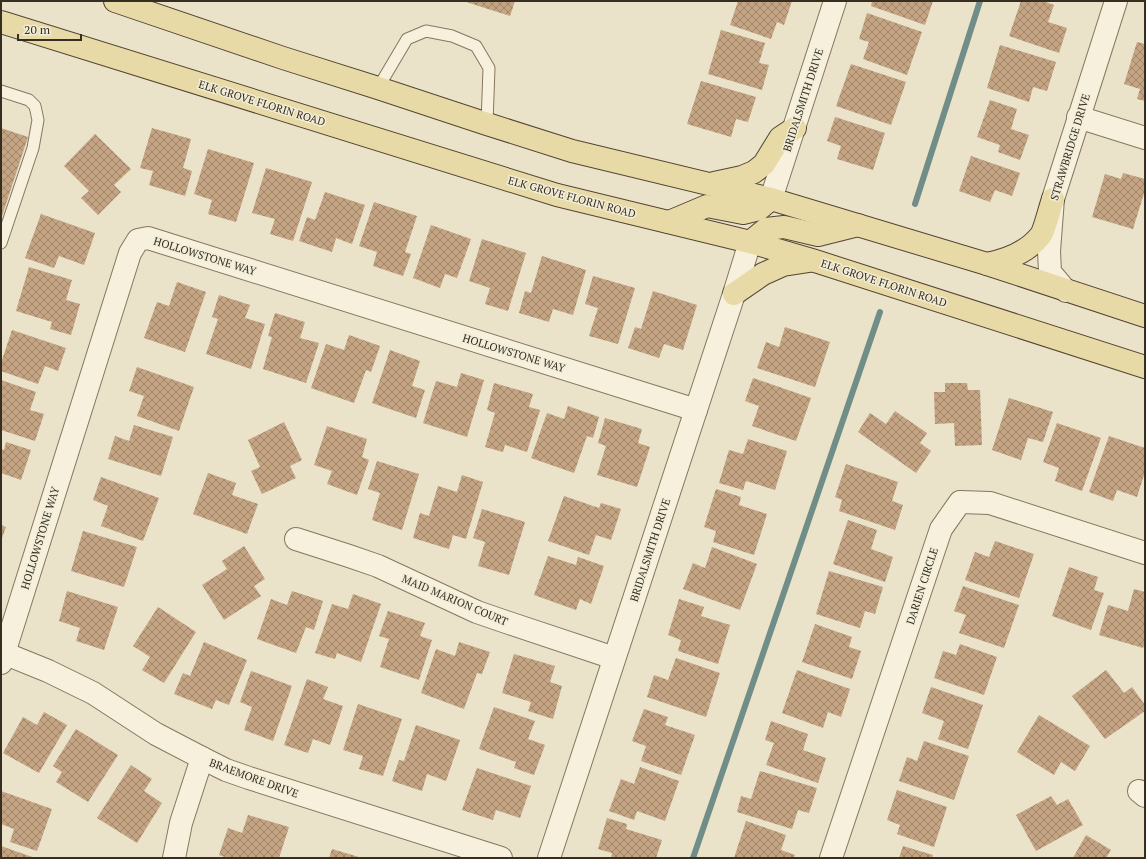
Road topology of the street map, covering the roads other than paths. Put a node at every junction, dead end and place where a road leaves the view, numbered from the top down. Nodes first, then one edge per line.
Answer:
1 (115, 1) edge
2 (835, 1) edge
3 (1116, 1) edge
4 (1, 22) edge
5 (378, 88) junction
6 (1, 91) edge
7 (1078, 117) junction
8 (486, 124) junction
9 (795, 128) junction
10 (1145, 138) edge
11 (710, 184) junction
12 (771, 199) junction
13 (1052, 199) junction
14 (669, 222) junction
15 (858, 225) junction
16 (750, 242) junction
17 (1, 243) edge
18 (812, 260) junction
19 (987, 264) junction
20 (1066, 291) junction
21 (734, 294) junction
22 (1145, 316) edge
23 (1145, 367) edge
24 (696, 410) junction
25 (296, 539) dead end
26 (1145, 553) edge
27 (2, 656) edge
28 (614, 658) junction
29 (202, 758) junction
30 (174, 858) edge
31 (501, 858) edge
32 (549, 858) edge
33 (831, 858) edge

1 - 5 main road
2 - 9 street, BRIDALSMITH DRIVE
3 - 7 street, STRAWBRIDGE DRIVE
4 - 14 main road, ELK GROVE FLORIN ROAD
5 - 8 main road
5 - 8 lane
6 - 17 lane
7 - 10 street
7 - 13 street, STRAWBRIDGE DRIVE
8 - 11 main road
9 - 11 main road
9 - 12 street, BRIDALSMITH DRIVE
11 - 12 main road
12 - 14 main road
12 - 15 main road
13 - 19 main road
13 - 20 street, STRAWBRIDGE DRIVE
14 - 16 main road, ELK GROVE FLORIN ROAD
15 - 16 main road
15 - 19 main road
16 - 18 main road, ELK GROVE FLORIN ROAD
16 - 21 street, BRIDALSMITH DRIVE
18 - 21 main road
18 - 23 main road, ELK GROVE FLORIN ROAD
19 - 20 main road
20 - 22 main road
21 - 24 street, BRIDALSMITH DRIVE
24 - 27 street, HOLLOWSTONE WAY
24 - 28 street, BRIDALSMITH DRIVE
25 - 28 street, MAID MARION COURT
26 - 33 street, DARIEN CIRCLE
27 - 29 street, BRAEMORE DRIVE
28 - 32 street, BRIDALSMITH DRIVE
29 - 30 street
29 - 31 street, BRAEMORE DRIVE

